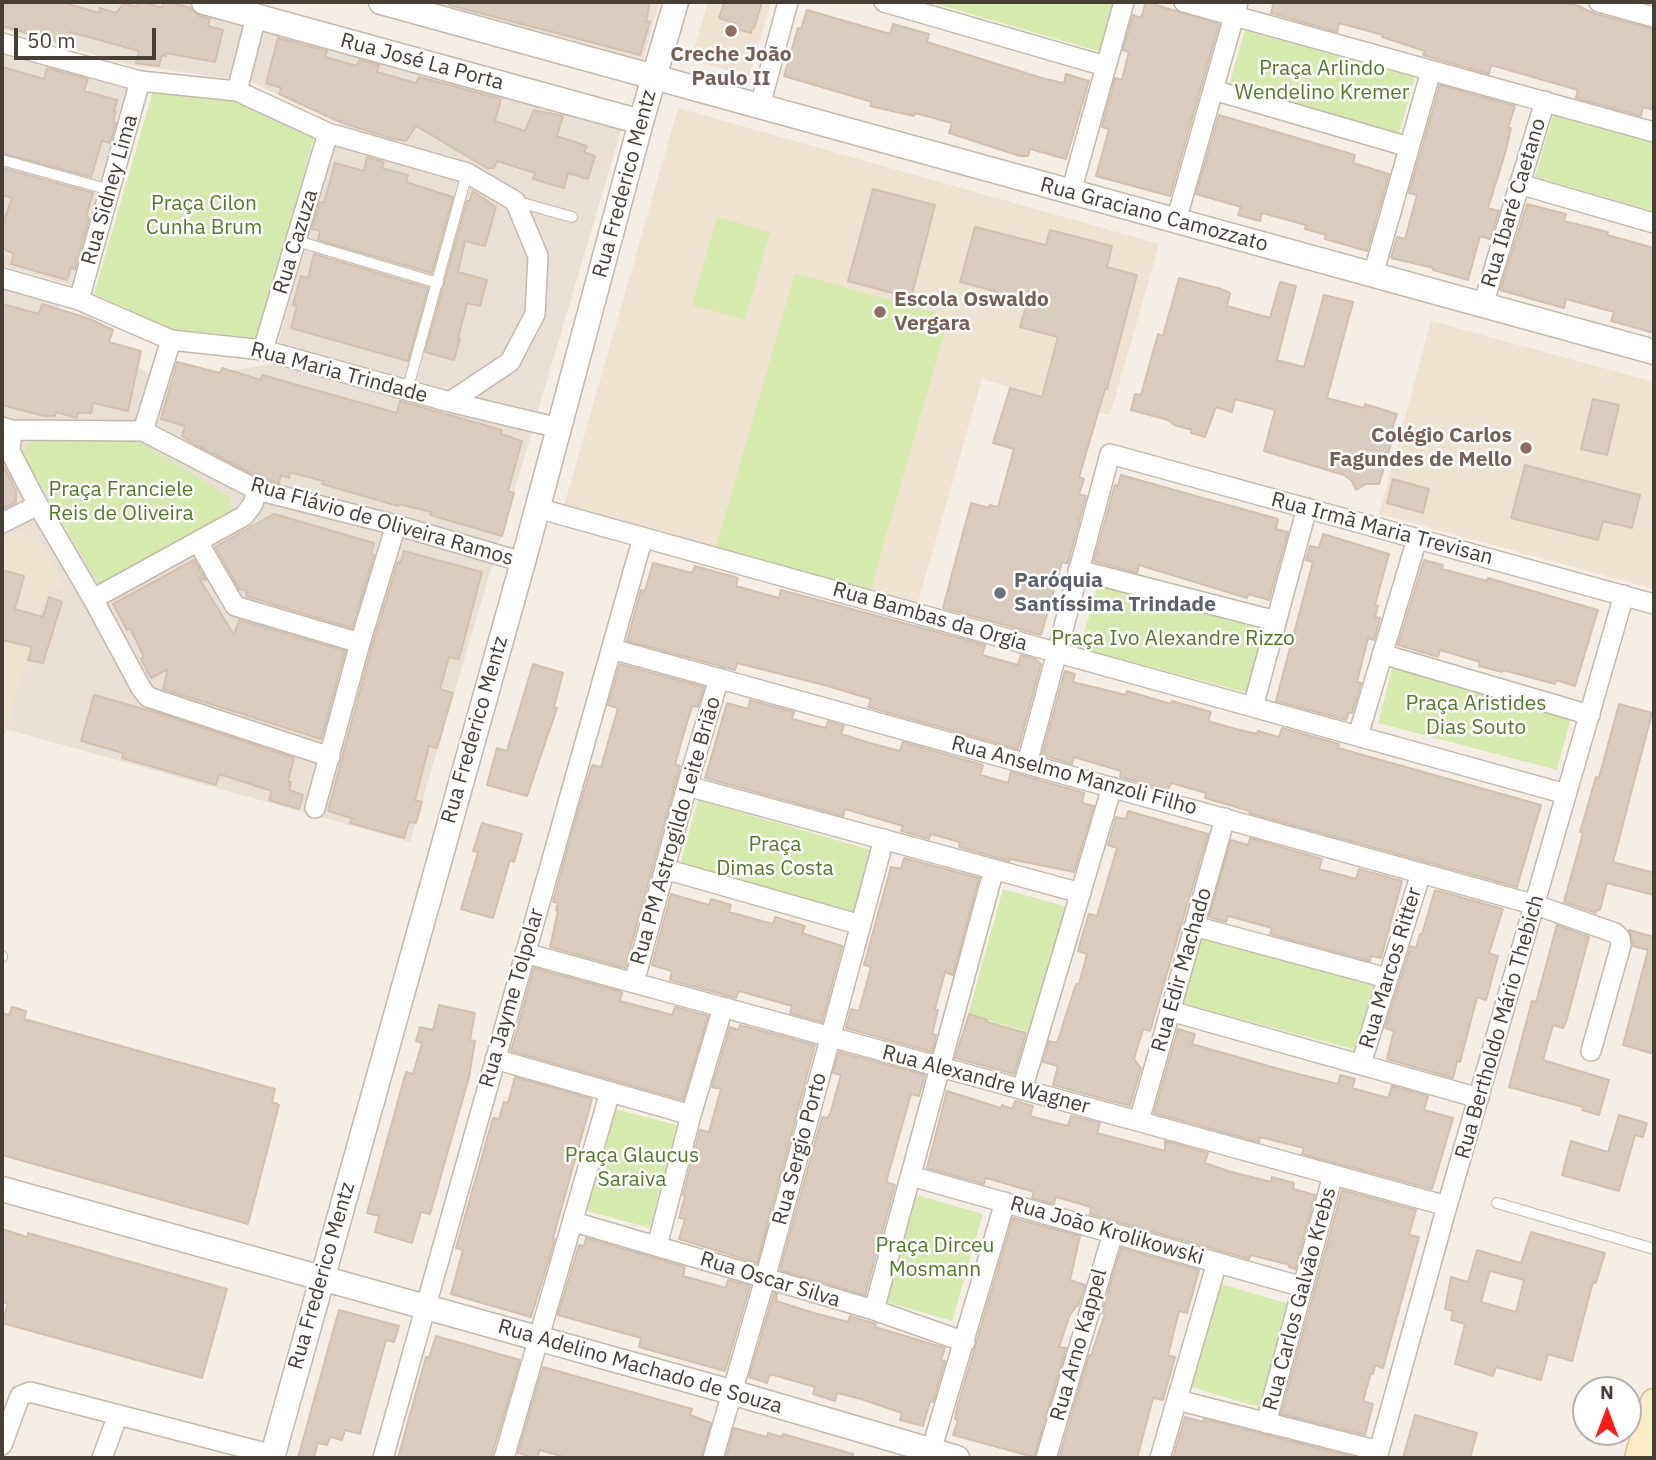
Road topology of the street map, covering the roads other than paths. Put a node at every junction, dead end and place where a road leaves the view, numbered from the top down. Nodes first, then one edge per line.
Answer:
1 (204, 2) edge
2 (676, 2) edge
3 (788, 2) edge
4 (884, 2) edge
5 (1124, 2) edge
6 (1184, 2) edge
7 (1599, 2) edge
8 (391, 3) edge
9 (1237, 9) edge
10 (1654, 15) edge
11 (256, 17) junction
12 (2, 43) edge
13 (1105, 66) junction
14 (1431, 71) junction
15 (654, 76) junction
16 (140, 81) junction
17 (1213, 90) junction
18 (237, 91) junction
19 (1545, 102) junction
20 (760, 106) junction
21 (641, 122) junction
22 (1654, 132) edge
23 (328, 133) junction
24 (1409, 147) junction
25 (2, 160) edge
26 (467, 173) junction
27 (1519, 184) junction
28 (110, 190) junction
29 (1072, 192) junction
30 (515, 201) junction
31 (572, 217) dead end
32 (1176, 220) junction
33 (1654, 223) edge
34 (297, 241) junction
35 (1373, 275) junction
36 (2, 278) edge
37 (438, 283) junction
38 (79, 300) junction
39 (1483, 306) junction
40 (171, 340) junction
41 (264, 350) junction
42 (1654, 352) edge
43 (407, 391) junction
44 (450, 402) junction
45 (559, 428) junction
46 (7, 429) edge
47 (143, 431) junction
48 (257, 490) junction
49 (38, 505) junction
50 (537, 508) junction
51 (1307, 508) junction
52 (2, 523) edge
53 (397, 525) junction
54 (643, 537) junction
55 (1417, 538) junction
56 (198, 542) junction
57 (523, 562) junction
58 (1078, 570) junction
59 (1624, 595) junction
60 (93, 599) junction
61 (1654, 604) edge
62 (1276, 621) junction
63 (360, 643) junction
64 (612, 649) junction
65 (1056, 652) junction
66 (1382, 654) junction
67 (719, 678) junction
68 (1253, 707) junction
69 (1590, 715) junction
70 (1358, 736) junction
71 (330, 758) junction
72 (1027, 764) junction
73 (687, 786) junction
74 (1112, 788) junction
75 (1566, 794) junction
76 (315, 808) dead end
77 (1224, 818) junction
78 (884, 839) junction
79 (665, 869) junction
80 (995, 869) junction
81 (1421, 873) junction
82 (1081, 893) junction
83 (1536, 905) junction
84 (861, 925) junction
85 (1194, 926) junction
86 (525, 953) junction
87 (1387, 978) junction
88 (634, 983) junction
89 (723, 1007) junction
90 (1170, 1011) junction
91 (831, 1037) junction
92 (1591, 1051) dead end
93 (495, 1059) junction
94 (1360, 1064) junction
95 (941, 1067) junction
96 (1023, 1090) junction
97 (610, 1092) junction
98 (1479, 1098) junction
99 (691, 1115) junction
100 (1139, 1121) junction
101 (1333, 1175) junction
102 (911, 1176) junction
103 (2, 1189) edge
104 (1005, 1202) junction
105 (1496, 1203) dead end
106 (1447, 1206) junction
107 (573, 1222) junction
108 (1112, 1233) junction
109 (657, 1246) junction
110 (1654, 1249) edge
111 (1217, 1262) junction
112 (322, 1279) junction
113 (765, 1279) junction
114 (1303, 1287) junction
115 (424, 1308) junction
116 (874, 1310) junction
117 (538, 1338) junction
118 (965, 1342) junction
119 (731, 1392) junction
120 (1177, 1400) junction
121 (1654, 1402) edge
122 (118, 1415) junction
123 (1266, 1423) junction
124 (2, 1445) edge
125 (930, 1454) edge
126 (1378, 1455) edge
127 (272, 1457) edge
128 (102, 1458) edge
129 (383, 1458) edge
130 (504, 1458) edge
131 (713, 1458) edge
132 (957, 1458) edge
133 (1046, 1458) edge
134 (1160, 1458) edge
135 (1638, 1458) edge

1 - 11 street, Rua José La Porta
2 - 15 street, Rua Frederico Mentz
3 - 20 street
4 - 13 street
5 - 13 street
6 - 9 street
7 - 10 street
8 - 15 street
9 - 14 street
9 - 17 street
11 - 18 street
11 - 21 street, Rua José La Porta
12 - 16 street
13 - 29 street
14 - 19 street
14 - 24 street
15 - 20 street, Rua Graciano Camozzato
15 - 21 street, Rua Frederico Mentz
16 - 18 street
16 - 28 street, Rua Sidney Lima
17 - 24 street
17 - 32 street
18 - 23 street
19 - 22 street
19 - 27 street, Rua Ibaré Caetano
20 - 29 street, Rua Graciano Camozzato
21 - 45 street, Rua Frederico Mentz
23 - 26 street
23 - 34 street, Rua Cazuza
24 - 35 street
25 - 28 lane
26 - 30 street
26 - 37 lane
27 - 33 street
27 - 39 street, Rua Ibaré Caetano
28 - 38 street, Rua Sidney Lima
29 - 32 street, Rua Graciano Camozzato
30 - 31 lane
30 - 44 street
32 - 35 street, Rua Graciano Camozzato
34 - 37 lane
34 - 41 street, Rua Cazuza
35 - 39 street, Rua Graciano Camozzato
36 - 38 street, Rua Maria Trindade
37 - 43 lane
38 - 40 street, Rua Maria Trindade
39 - 42 street, Rua Graciano Camozzato
40 - 41 street, Rua Maria Trindade
40 - 47 street
41 - 43 street, Rua Maria Trindade
43 - 44 street, Rua Maria Trindade
44 - 45 street, Rua Maria Trindade
45 - 50 street, Rua Frederico Mentz
46 - 47 street, Rua Flávio de Oliveira Ramos
46 - 49 street
47 - 48 street, Rua Flávio de Oliveira Ramos
48 - 53 street, Rua Flávio de Oliveira Ramos
48 - 56 street
49 - 52 street
49 - 60 street
50 - 54 street, Rua Bambas da Orgia
50 - 57 street, Rua Frederico Mentz
51 - 55 street, Rua Irmã Maria Trevisan
51 - 58 street, Rua Irmã Maria Trevisan
51 - 62 street
53 - 57 street, Rua Flávio de Oliveira Ramos
53 - 63 street
54 - 64 street, Rua Jayme Tolpolar
54 - 65 street, Rua Bambas da Orgia
55 - 59 street, Rua Irmã Maria Trevisan
55 - 66 street
56 - 60 street
56 - 63 street
57 - 112 street, Rua Frederico Mentz
58 - 62 street
58 - 65 street
59 - 61 street, Rua Irmã Maria Trevisan
59 - 69 street, Rua Bertholdo Mário Thebich
60 - 71 street
62 - 68 street
63 - 71 street
64 - 67 street, Rua Anselmo Manzoli Filho
64 - 86 street, Rua Jayme Tolpolar
65 - 68 street, Rua Bambas da Orgia
65 - 72 street
66 - 69 street
66 - 70 street
67 - 72 street, Rua Anselmo Manzoli Filho
67 - 73 street, Rua PM Astrogildo Leite Brião
68 - 70 street, Rua Bambas da Orgia
69 - 75 street, Rua Bertholdo Mário Thebich
70 - 75 street, Rua Bambas da Orgia
71 - 76 street
72 - 74 street, Rua Anselmo Manzoli Filho
73 - 78 street
73 - 79 street, Rua PM Astrogildo Leite Brião
74 - 77 street, Rua Anselmo Manzoli Filho
74 - 82 street
75 - 83 street, Rua Bertholdo Mário Thebich
77 - 81 street, Rua Anselmo Manzoli Filho
77 - 85 street, Rua Edir Machado
78 - 80 street
78 - 84 street, Rua Sergio Porto
79 - 84 street
79 - 88 street, Rua PM Astrogildo Leite Brião
80 - 82 street
80 - 95 street
81 - 83 street, Rua Anselmo Manzoli Filho
81 - 87 street, Rua Marcos Ritter
82 - 96 street
83 - 92 street, Rua Anselmo Manzoli Filho
83 - 98 street, Rua Bertholdo Mário Thebich
84 - 91 street, Rua Sergio Porto
85 - 87 street
85 - 90 street, Rua Edir Machado
86 - 88 street, Rua Alexandre Wagner
86 - 93 street, Rua Jayme Tolpolar
87 - 94 street, Rua Marcos Ritter
88 - 89 street, Rua Alexandre Wagner
89 - 91 street, Rua Alexandre Wagner
89 - 99 street
90 - 94 street
90 - 100 street, Rua Edir Machado
91 - 95 street, Rua Alexandre Wagner
91 - 113 street, Rua Sergio Porto
93 - 97 street
93 - 115 street, Rua Jayme Tolpolar
94 - 98 street
95 - 96 street, Rua Alexandre Wagner
95 - 102 street
96 - 100 street, Rua Alexandre Wagner
97 - 99 street
97 - 107 street
98 - 106 street, Rua Bertholdo Mário Thebich
99 - 109 street
100 - 101 street, Rua Alexandre Wagner
101 - 106 street, Rua Alexandre Wagner
101 - 114 street, Rua Carlos Galvão Krebs
102 - 104 street, Rua João Krolikowski
102 - 116 street
103 - 112 street, Rua Adelino Machado de Souza
104 - 108 street, Rua João Krolikowski
104 - 118 street
105 - 110 lane
106 - 126 street, Rua Bertholdo Mário Thebich
107 - 109 street, Rua Oscar Silva
107 - 117 street
108 - 111 street, Rua João Krolikowski
108 - 133 street, Rua Arno Kappel
109 - 113 street, Rua Oscar Silva
111 - 114 street, Rua João Krolikowski
111 - 120 street
112 - 115 street, Rua Adelino Machado de Souza
112 - 127 street, Rua Frederico Mentz
113 - 116 street, Rua Oscar Silva
113 - 119 street, Rua Sergio Porto
114 - 123 street, Rua Carlos Galvão Krebs
115 - 117 street, Rua Adelino Machado de Souza
115 - 129 street, Rua Jayme Tolpolar
116 - 118 street, Rua Oscar Silva
117 - 119 street, Rua Adelino Machado de Souza
117 - 130 street
118 - 125 street
119 - 125 street, Rua Adelino Machado de Souza
119 - 131 street, Rua Sergio Porto
120 - 123 street
120 - 134 street
121 - 135 main road
122 - 124 street
122 - 127 street
122 - 128 street
123 - 126 street
125 - 132 street, Rua Adelino Machado de Souza

